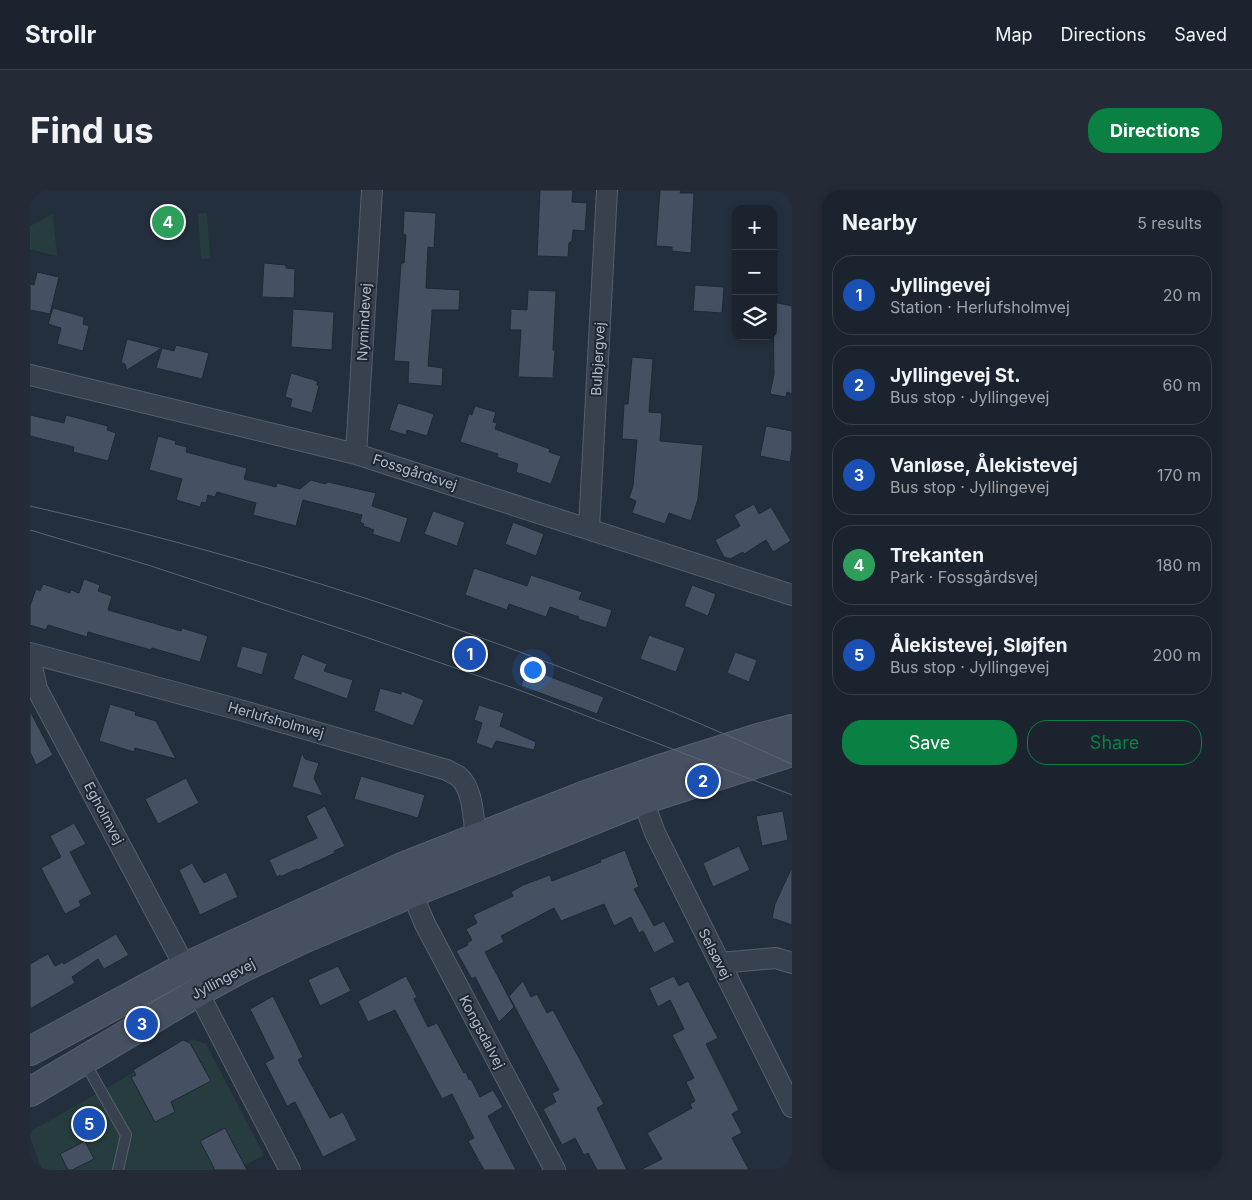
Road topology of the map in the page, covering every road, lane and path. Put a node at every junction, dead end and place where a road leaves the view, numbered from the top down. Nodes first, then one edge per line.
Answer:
1 (372, 190) edge
2 (607, 190) edge
3 (30, 375) edge
4 (356, 454) junction
5 (589, 528) junction
6 (792, 595) edge
7 (30, 653) edge
8 (30, 657) edge
9 (792, 730) edge
10 (792, 752) edge
11 (642, 800) junction
12 (476, 837) junction
13 (412, 892) junction
14 (720, 963) junction
15 (792, 963) edge
16 (185, 967) junction
17 (198, 992) junction
18 (30, 1052) edge
19 (83, 1059) junction
20 (30, 1092) edge
21 (792, 1107) edge
22 (118, 1170) edge
23 (290, 1170) edge
24 (555, 1170) edge

1 - 4 street, Nymindevej
2 - 5 street, Bulbjergvej
3 - 4 street, Fossgårdsvej
4 - 5 street, Fossgårdsvej
5 - 6 street, Fossgårdsvej
7 - 12 street, Herlufsholmvej
8 - 16 street, Egholmvej
9 - 12 street, Jyllingevej
10 - 11 street, Jyllingevej
11 - 13 street, Jyllingevej
11 - 14 street, Selsøvej
12 - 16 street, Jyllingevej
13 - 17 street, Jyllingevej
13 - 24 street, Kongsdalvej
14 - 15 street
14 - 21 street, Selsøvej
16 - 18 street, Jyllingevej
17 - 19 street, Jyllingevej
17 - 23 street
19 - 20 street, Jyllingevej
19 - 22 lane

